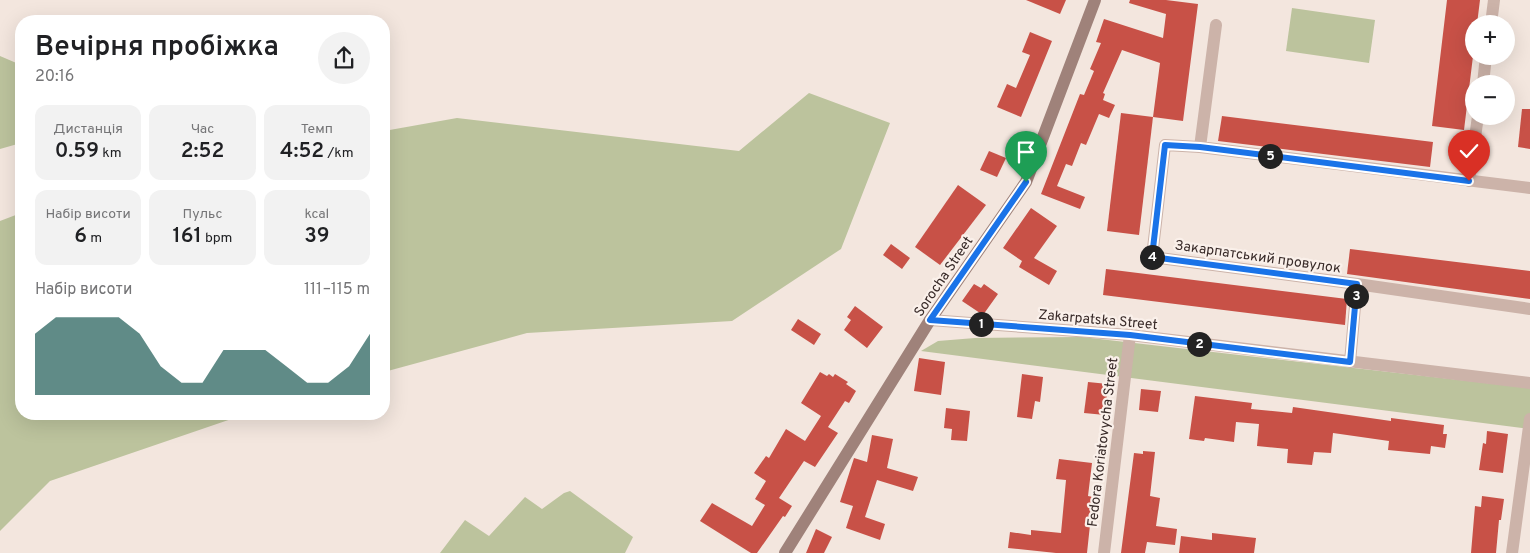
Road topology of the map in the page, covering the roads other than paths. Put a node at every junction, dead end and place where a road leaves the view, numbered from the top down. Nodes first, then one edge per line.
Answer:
1 (1095, 0) edge
2 (1494, 0) edge
3 (1492, 15) edge
4 (1216, 25) dead end
5 (1477, 125) edge
6 (1200, 147) junction
7 (1469, 181) junction
8 (1530, 188) edge
9 (1357, 284) junction
10 (1530, 309) edge
11 (930, 320) junction
12 (1130, 335) junction
13 (1350, 362) junction
14 (1530, 383) edge
15 (1530, 419) edge
16 (785, 553) edge
17 (1104, 553) edge
18 (1512, 553) edge

1 - 11 main road, Sorocha Street
2 - 3 street
4 - 6 street
5 - 7 street
6 - 7 street, Закарпатський провулок
6 - 9 street, Закарпатський провулок
7 - 8 street, Закарпатський провулок
9 - 10 street, Закарпатський провулок
9 - 13 street, Закарпатський провулок
11 - 12 street, Zakarpatska Street
11 - 16 main road, Sorocha Street
12 - 13 street, Zakarpatska Street
12 - 17 street, Fedora Koriatovycha Street
13 - 14 street, Zakarpatska Street
15 - 18 street

